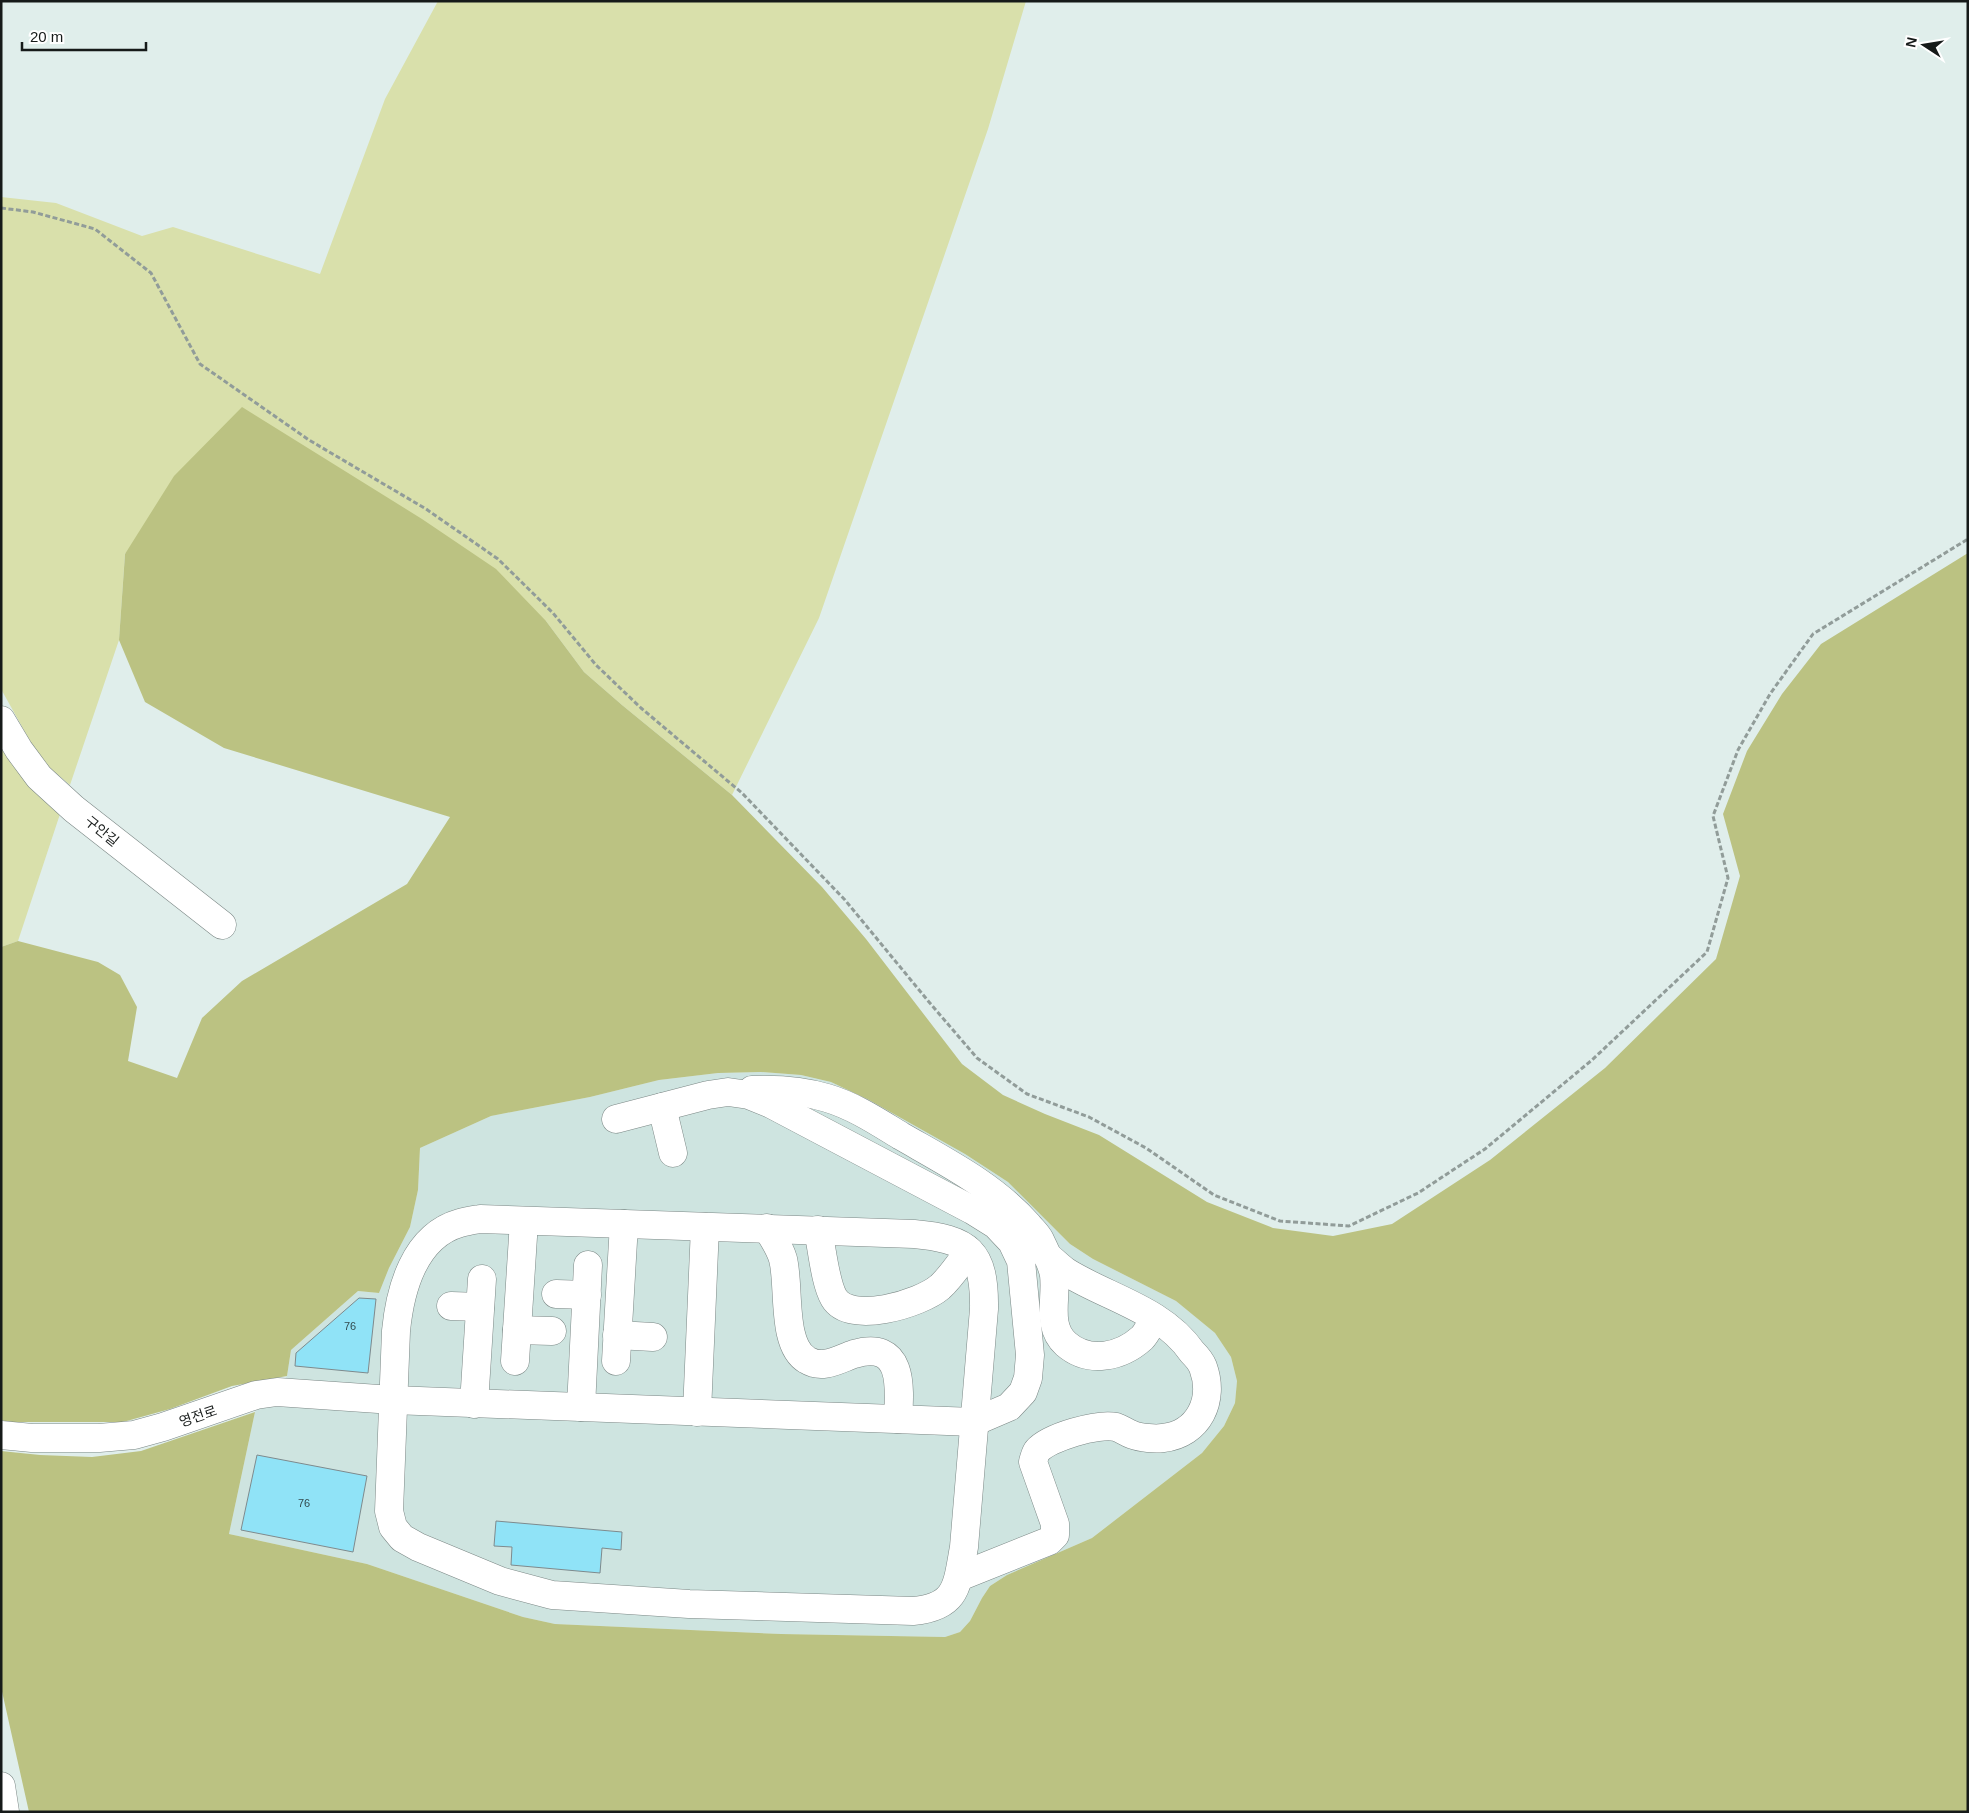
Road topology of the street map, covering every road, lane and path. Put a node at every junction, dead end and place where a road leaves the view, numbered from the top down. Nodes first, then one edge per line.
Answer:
1 (1, 208) edge
2 (1968, 539) edge
3 (1, 720) edge
4 (222, 925) dead end
5 (728, 1092) junction
6 (662, 1107) junction
7 (616, 1119) dead end
8 (673, 1153) dead end
9 (524, 1221) junction
10 (624, 1224) junction
11 (706, 1227) junction
12 (767, 1228) junction
13 (818, 1230) junction
14 (969, 1251) junction
15 (1047, 1256) junction
16 (588, 1265) dead end
17 (482, 1278) dead end
18 (556, 1294) dead end
19 (587, 1295) junction
20 (451, 1306) dead end
21 (480, 1307) junction
22 (1154, 1319) junction
23 (517, 1330) junction
24 (552, 1332) dead end
25 (653, 1337) dead end
26 (516, 1361) dead end
27 (393, 1400) junction
28 (474, 1404) junction
29 (581, 1407) junction
30 (697, 1412) junction
31 (898, 1419) junction
32 (974, 1422) junction
33 (1, 1435) edge
34 (959, 1577) junction
35 (1, 1786) edge
36 (6, 1812) edge

1 - 2 path
3 - 4 street, 구안길
5 - 6 street
5 - 15 street
5 - 32 street
6 - 7 street
6 - 8 street
9 - 10 street
9 - 23 street
9 - 27 street
10 - 11 street
10 - 25 street
11 - 12 street
11 - 30 street
12 - 13 street
12 - 31 street
13 - 14 street
13 - 14 street
14 - 32 street
15 - 22 street
15 - 22 street
16 - 19 street
17 - 21 street
18 - 19 street
19 - 29 street
20 - 21 street
21 - 28 street
22 - 34 street
23 - 24 street
23 - 26 street
27 - 28 street, 영전로
27 - 33 street, 영전로
27 - 34 street
28 - 29 street, 영전로
29 - 30 street, 영전로
30 - 31 street, 영전로
31 - 32 street, 영전로
32 - 34 street
35 - 36 street

